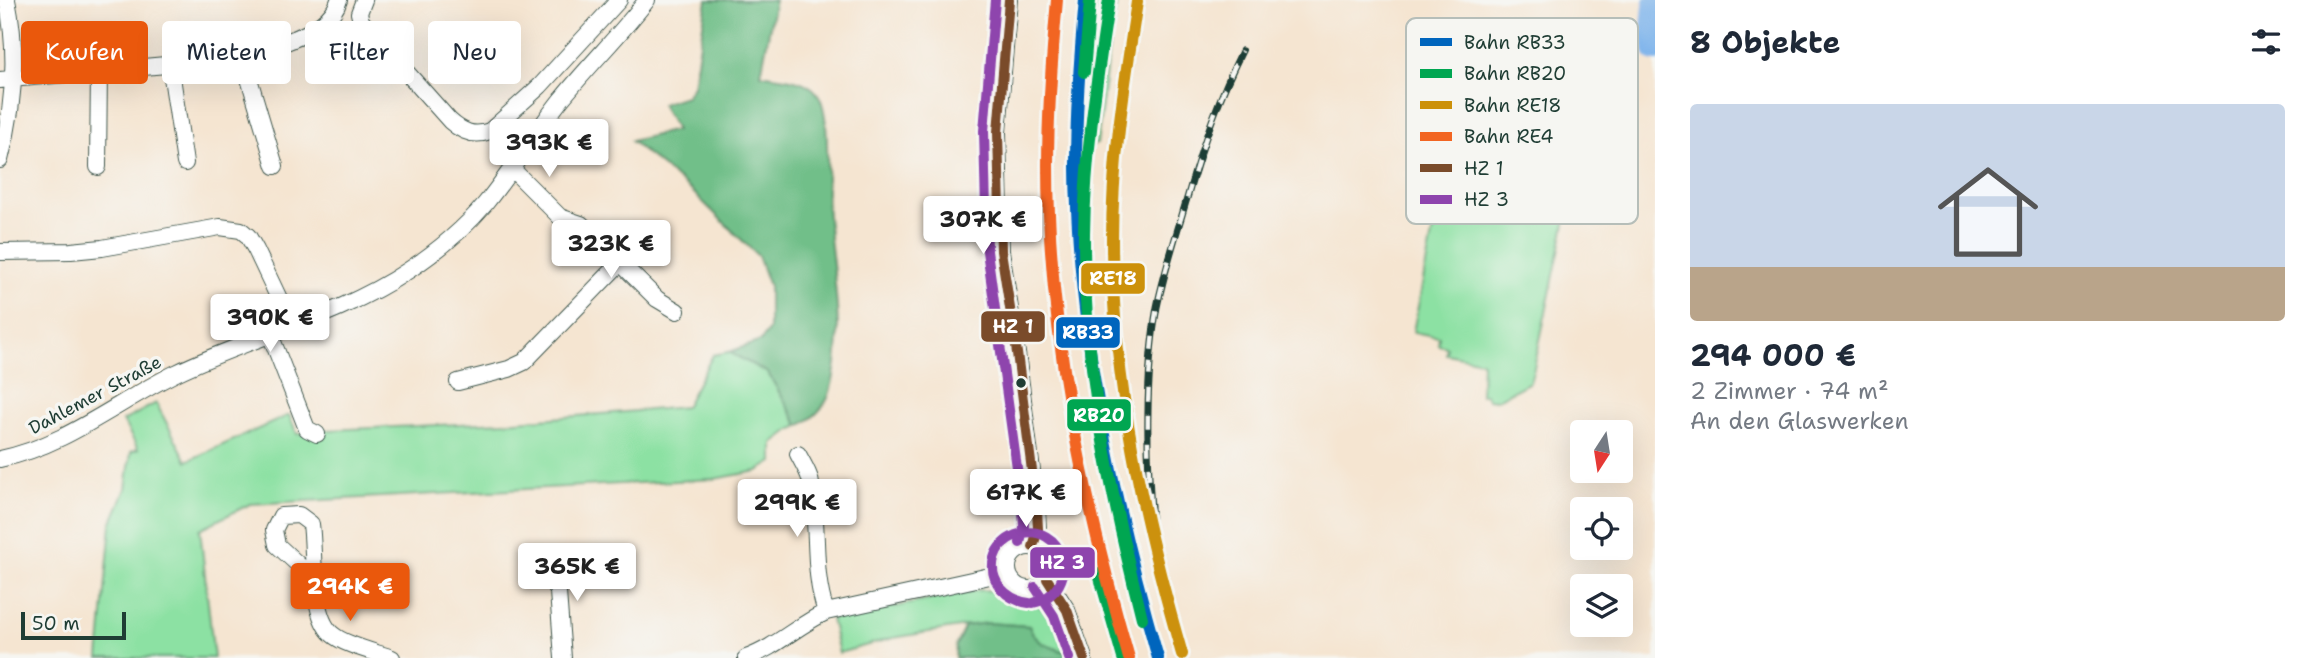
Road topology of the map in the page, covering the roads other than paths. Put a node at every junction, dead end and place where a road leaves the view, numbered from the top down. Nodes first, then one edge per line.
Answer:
1 (7, 0) edge
2 (339, 0) edge
3 (364, 0) edge
4 (619, 0) edge
5 (647, 0) edge
6 (1009, 0) edge
7 (291, 39) edge
8 (7, 80) edge
9 (99, 84) edge
10 (173, 84) edge
11 (251, 84) edge
12 (0, 160) edge
13 (185, 163) dead end
14 (515, 163) junction
15 (275, 166) dead end
16 (98, 167) dead end
17 (0, 252) edge
18 (620, 263) junction
19 (677, 311) dead end
20 (292, 326) junction
21 (270, 334) junction
22 (458, 382) dead end
23 (317, 434) dead end
24 (798, 454) dead end
25 (0, 459) edge
26 (1033, 547) junction
27 (545, 558) dead end
28 (1008, 572) junction
29 (1047, 579) junction
30 (316, 580) dead end
31 (826, 611) junction
32 (391, 658) edge
33 (563, 658) edge
34 (746, 658) edge
35 (1084, 658) edge

1 - 8 street
2 - 7 street
3 - 4 street
5 - 14 street, Dahlemer Straße
6 - 26 street
8 - 12 street
9 - 16 street
10 - 13 street
11 - 15 street
14 - 18 street
14 - 20 street, Dahlemer Straße
17 - 20 street
18 - 19 street
18 - 22 street
20 - 21 street, Dahlemer Straße
21 - 23 street
21 - 25 street, Dahlemer Straße
24 - 31 street
26 - 28 street
26 - 29 street
27 - 33 street
28 - 29 street
28 - 31 street
29 - 35 street
30 - 32 street
31 - 34 street

